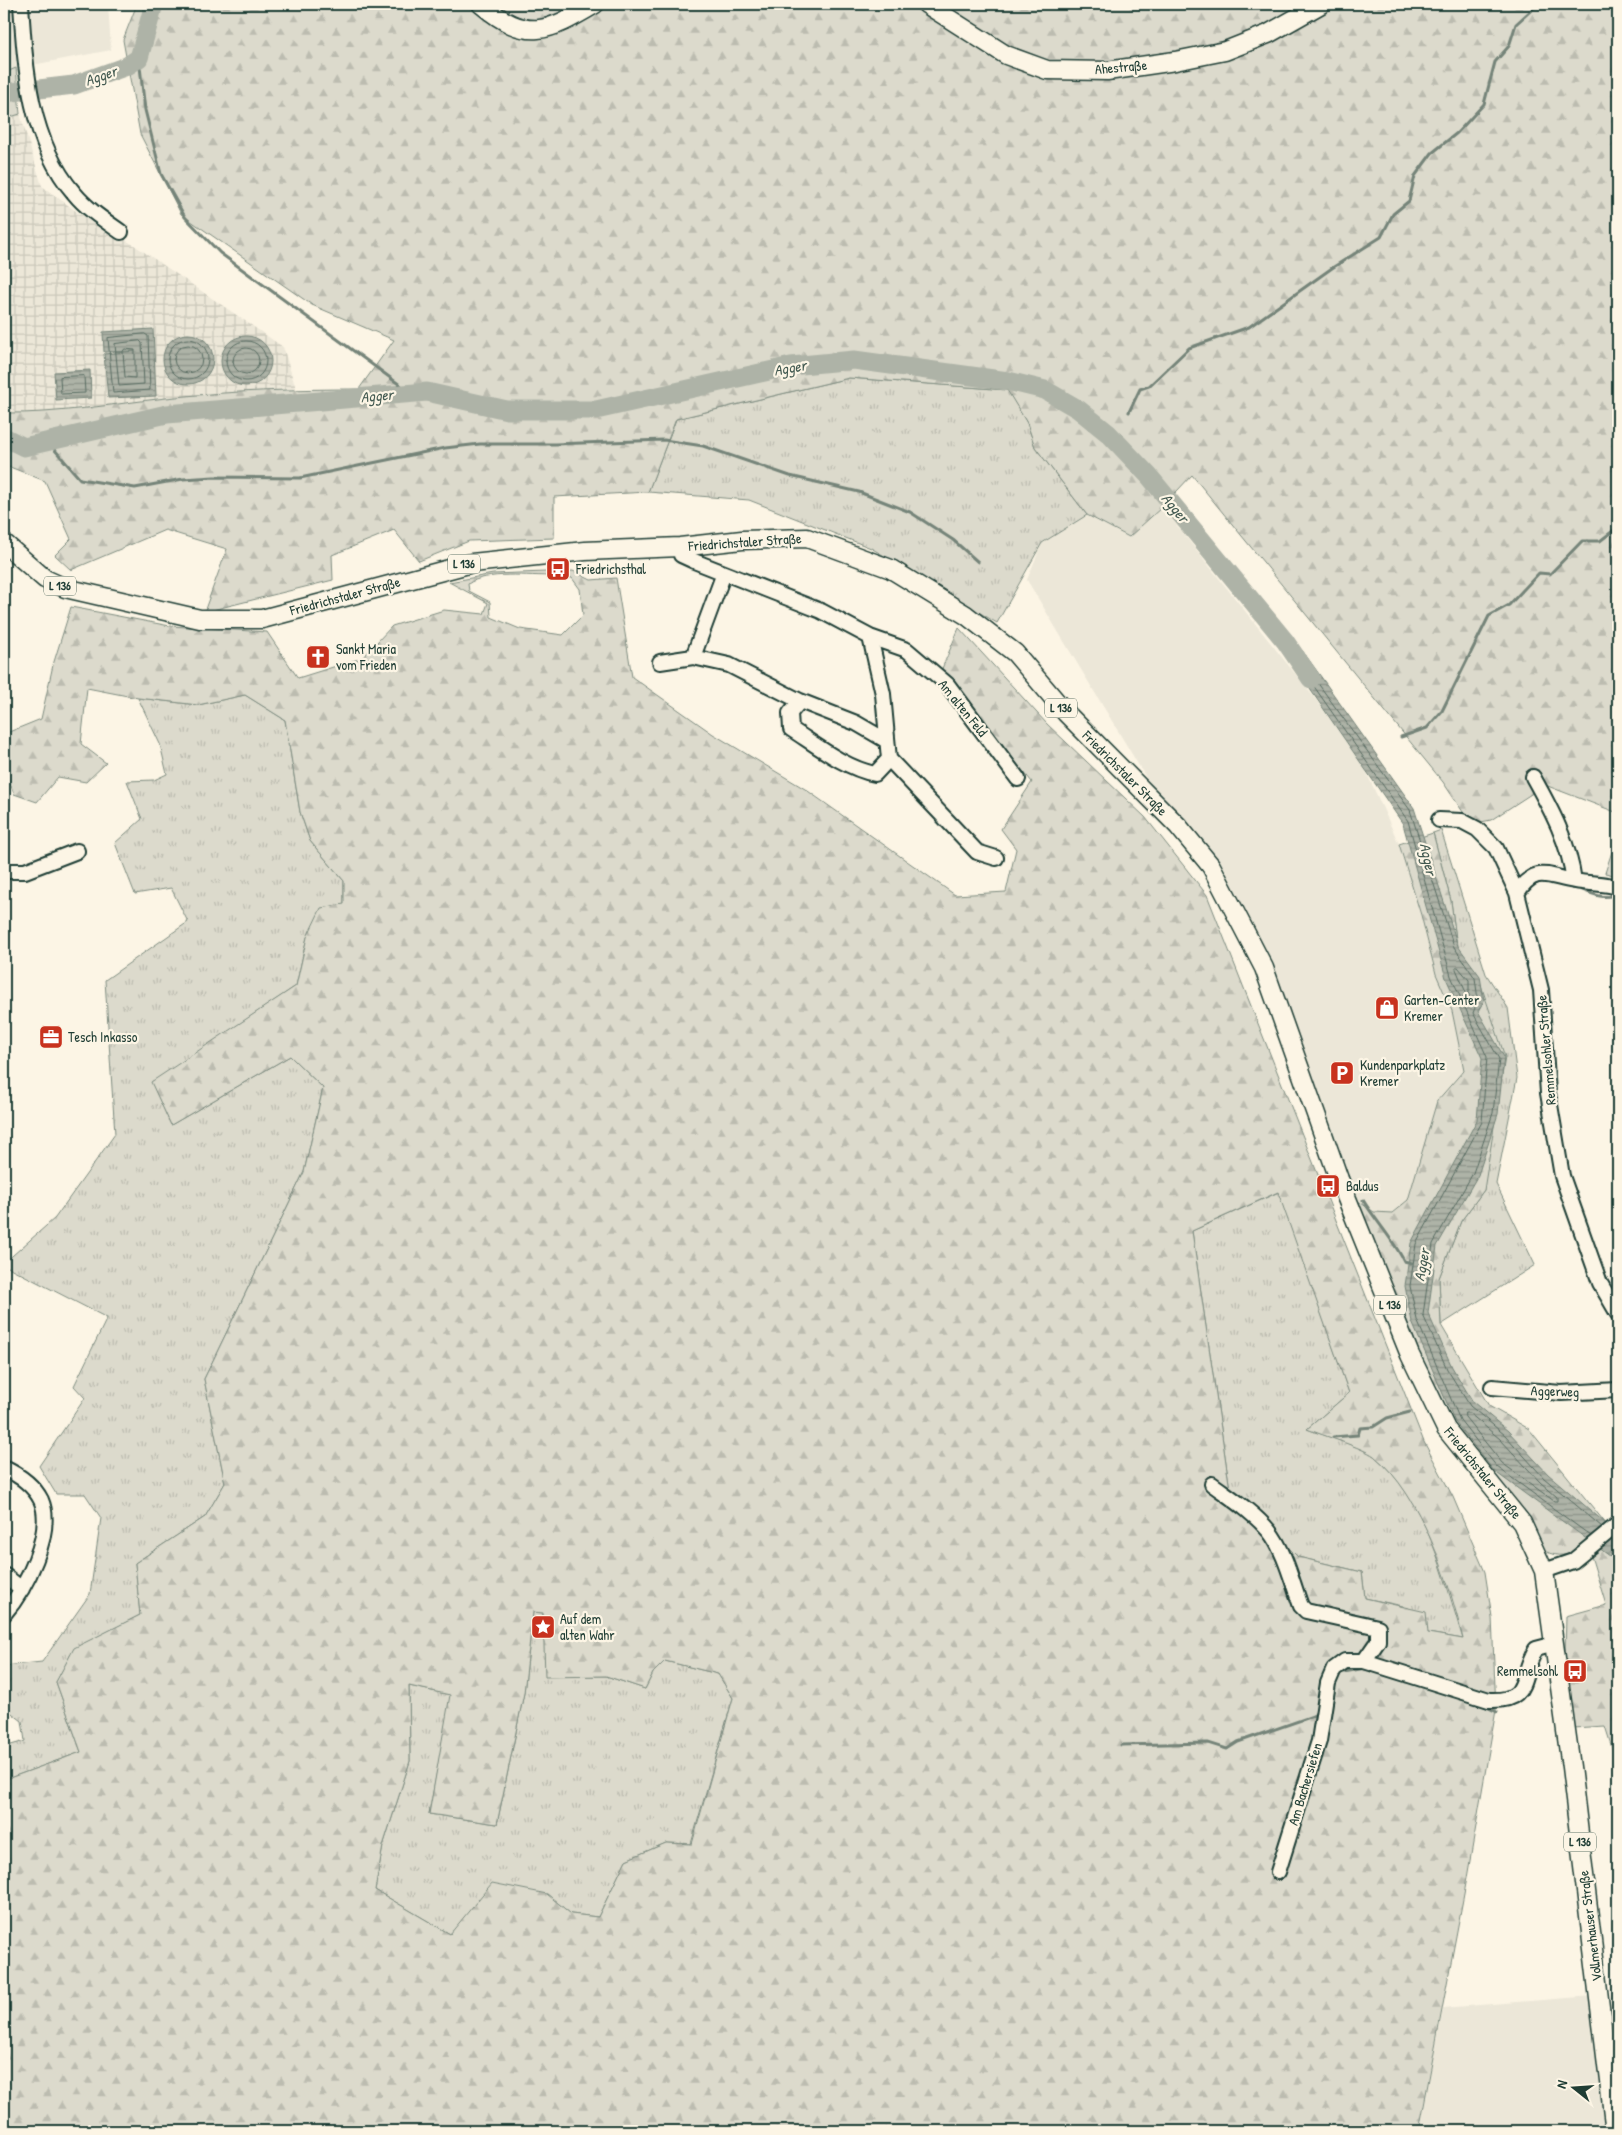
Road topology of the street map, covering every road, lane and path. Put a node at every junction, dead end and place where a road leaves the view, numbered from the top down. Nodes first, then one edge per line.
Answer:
1 (21, 4) edge
2 (481, 4) edge
3 (595, 4) edge
4 (926, 4) edge
5 (1321, 4) edge
6 (121, 232) dead end
7 (4, 543) edge
8 (680, 547) junction
9 (724, 573) junction
10 (870, 637) junction
11 (693, 657) junction
12 (660, 662) dead end
13 (800, 701) junction
14 (887, 741) junction
15 (889, 760) junction
16 (1533, 777) dead end
17 (1018, 779) dead end
18 (1439, 820) dead end
19 (996, 858) dead end
20 (4, 871) edge
21 (4, 879) edge
22 (1574, 881) junction
23 (1618, 887) edge
24 (1517, 893) junction
25 (1618, 1314) edge
26 (1492, 1388) dead end
27 (1618, 1390) edge
28 (4, 1468) edge
29 (1212, 1484) dead end
30 (1618, 1524) edge
31 (1544, 1572) junction
32 (4, 1575) edge
33 (22, 1589) junction
34 (4, 1614) edge
35 (1556, 1644) junction
36 (1364, 1661) junction
37 (1278, 1872) dead end
38 (1615, 2131) edge

1 - 6 street
2 - 3 main road
4 - 5 main road, Ahestraße
7 - 8 main road, Friedrichstaler Straße / L 136
8 - 9 street, Am alten Feld
8 - 31 main road, Friedrichstaler Straße / L 136
9 - 10 street, Am alten Feld
9 - 11 street
10 - 14 street
10 - 17 street, Am alten Feld
11 - 12 street
11 - 13 street
13 - 14 street
13 - 15 street
14 - 15 street
15 - 19 street
16 - 22 street
18 - 24 street, Remmelsohler Straße
20 - 21 street
22 - 23 street
22 - 24 street
24 - 25 street, Remmelsohler Straße
26 - 27 street, Aggerweg
28 - 33 street
29 - 36 street
30 - 31 street
31 - 35 main road, Vollmerhauser Straße / L 136
32 - 33 street
33 - 34 street
35 - 36 street, Am Bachersiefen
35 - 38 main road, Vollmerhauser Straße / L 136
36 - 37 street, Am Bachersiefen

